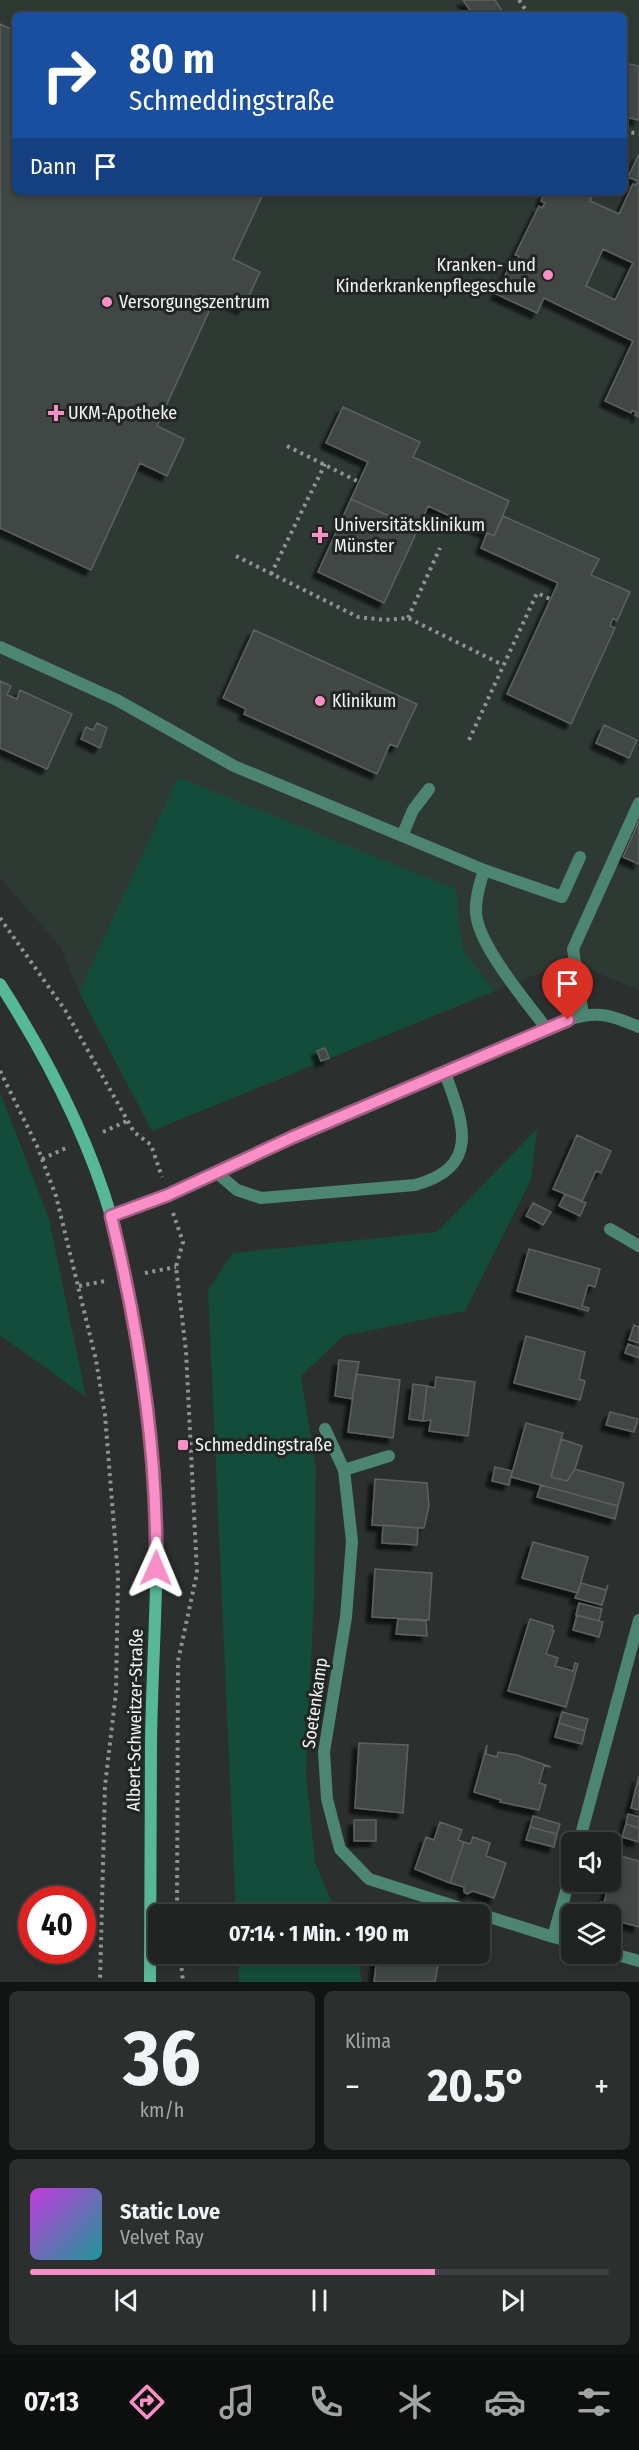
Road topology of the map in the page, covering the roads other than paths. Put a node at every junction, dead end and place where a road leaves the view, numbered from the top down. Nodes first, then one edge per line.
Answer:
1 (0, 647) edge
2 (429, 789) dead end
3 (639, 802) edge
4 (402, 836) junction
5 (580, 857) dead end
6 (484, 870) junction
7 (0, 984) edge
8 (583, 1015) junction
9 (639, 1027) edge
10 (546, 1028) junction
11 (445, 1073) junction
12 (217, 1173) junction
13 (111, 1216) junction
14 (610, 1229) dead end
15 (639, 1246) edge
16 (325, 1430) dead end
17 (389, 1456) dead end
18 (344, 1470) junction
19 (639, 1620) edge
20 (582, 1832) edge
21 (566, 1892) edge
22 (554, 1937) junction
23 (561, 1939) edge
24 (621, 1956) edge
25 (639, 1961) edge
26 (150, 1982) edge

1 - 4 street
2 - 4 street
3 - 8 street
4 - 6 street
5 - 6 street
6 - 10 street
7 - 13 street, Albert-Schweitzer-Straße
8 - 9 street
8 - 10 street
10 - 11 street
11 - 12 street
11 - 12 street
12 - 13 street
13 - 26 street, Albert-Schweitzer-Straße
14 - 15 street
16 - 18 street, Soetenkamp
17 - 18 street
18 - 22 street, Soetenkamp
19 - 20 street
21 - 22 street
22 - 23 street, Soetenkamp
24 - 25 street

